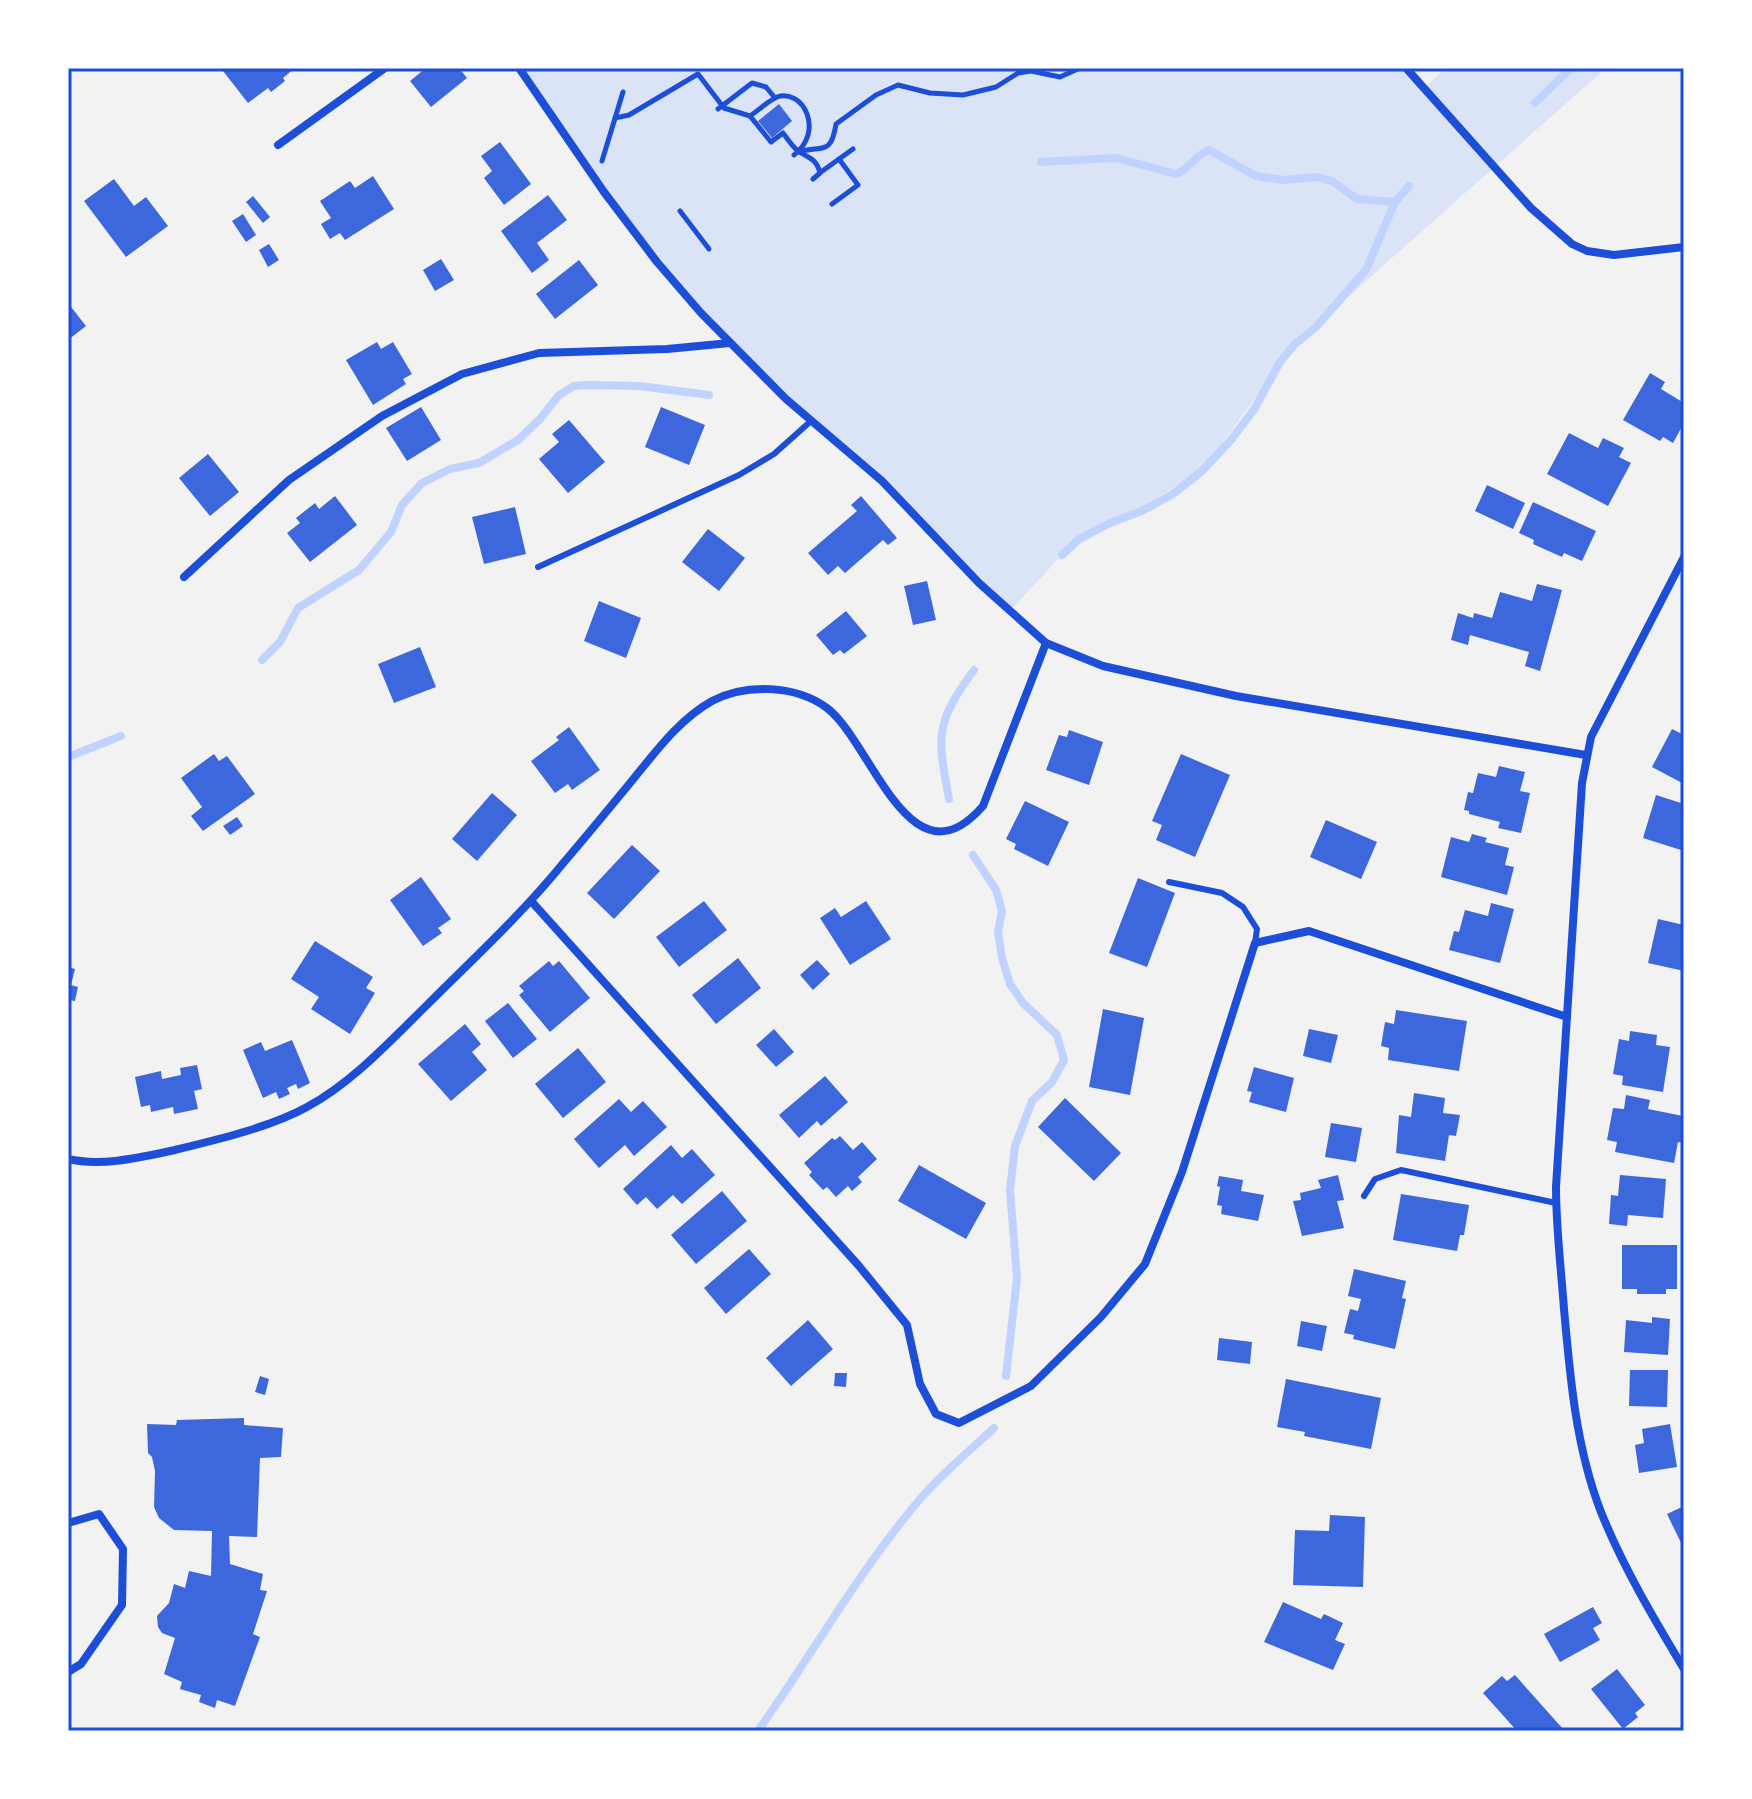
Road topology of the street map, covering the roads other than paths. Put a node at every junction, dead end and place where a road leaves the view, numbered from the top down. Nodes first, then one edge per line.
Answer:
1 (385, 68) edge
2 (519, 68) edge
3 (1406, 68) edge
4 (278, 145) dead end
5 (1684, 247) edge
6 (730, 343) junction
7 (811, 421) junction
8 (1684, 557) edge
9 (538, 567) dead end
10 (184, 577) dead end
11 (1046, 643) junction
12 (1586, 755) junction
13 (1169, 882) dead end
14 (532, 902) junction
15 (1255, 943) junction
16 (1567, 1017) junction
17 (68, 1159) edge
18 (1364, 1196) dead end
19 (1556, 1203) junction
20 (68, 1523) edge
21 (1684, 1669) edge
22 (68, 1672) edge

1 - 4 street
2 - 6 street
3 - 5 street
6 - 7 street
6 - 10 street
7 - 9 lane
7 - 11 street
8 - 12 street
11 - 12 street
11 - 14 street
12 - 16 street
13 - 15 lane
14 - 15 street
14 - 17 street
15 - 16 street
16 - 19 street
18 - 19 lane
19 - 21 street
20 - 22 street

